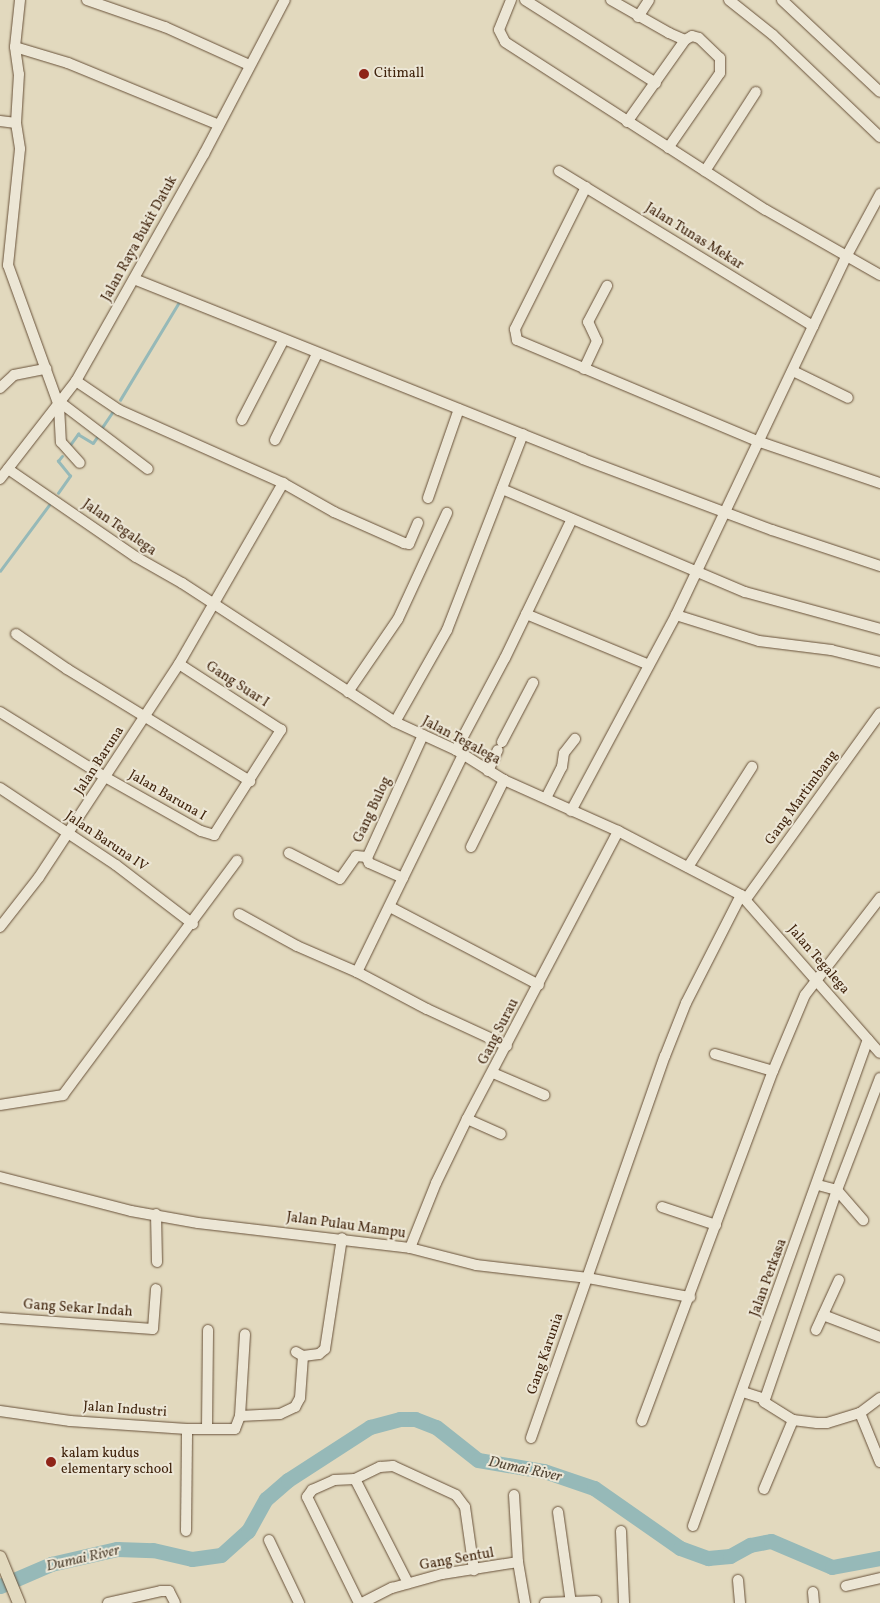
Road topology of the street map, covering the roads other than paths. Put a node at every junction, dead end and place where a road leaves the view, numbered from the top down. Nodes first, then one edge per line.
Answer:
1 (20, 0) edge
2 (87, 0) edge
3 (285, 0) edge
4 (511, 0) edge
5 (525, 0) edge
6 (611, 0) edge
7 (649, 0) edge
8 (729, 0) edge
9 (782, 0) edge
10 (638, 17) junction
11 (685, 40) junction
12 (15, 47) junction
13 (249, 66) junction
14 (656, 83) junction
15 (756, 92) dead end
16 (880, 92) edge
17 (0, 121) edge
18 (627, 122) junction
19 (16, 123) junction
20 (219, 125) junction
21 (880, 137) edge
22 (668, 148) junction
23 (559, 171) dead end
24 (705, 172) junction
25 (586, 187) junction
26 (880, 194) edge
27 (846, 257) junction
28 (5, 275) edge
29 (880, 275) edge
30 (134, 279) junction
31 (607, 286) dead end
32 (813, 326) junction
33 (283, 341) junction
34 (317, 354) junction
35 (46, 369) junction
36 (584, 369) junction
37 (794, 370) junction
38 (76, 381) junction
39 (0, 388) edge
40 (848, 398) dead end
41 (60, 405) junction
42 (459, 409) junction
43 (242, 420) dead end
44 (524, 434) junction
45 (275, 440) dead end
46 (760, 442) junction
47 (80, 463) dead end
48 (8, 469) junction
49 (148, 469) dead end
50 (0, 479) edge
51 (283, 483) junction
52 (880, 483) edge
53 (502, 489) junction
54 (428, 498) dead end
55 (447, 512) dead end
56 (725, 512) junction
57 (572, 519) junction
58 (418, 523) dead end
59 (880, 566) edge
60 (695, 572) junction
61 (214, 603) junction
62 (526, 614) junction
63 (676, 615) junction
64 (880, 629) edge
65 (16, 634) dead end
66 (880, 662) edge
67 (179, 664) junction
68 (649, 665) junction
69 (533, 683) dead end
70 (348, 692) junction
71 (0, 712) edge
72 (880, 713) edge
73 (145, 717) junction
74 (395, 722) junction
75 (281, 730) joint
76 (423, 735) junction
77 (575, 739) dead end
78 (459, 753) junction
79 (752, 767) dead end
80 (488, 771) junction
81 (106, 777) junction
82 (504, 780) junction
83 (250, 781) junction
84 (0, 788) edge
85 (546, 798) junction
86 (571, 811) junction
87 (618, 831) junction
88 (69, 832) junction
89 (471, 847) dead end
90 (289, 853) dead end
91 (367, 857) junction
92 (237, 861) dead end
93 (688, 867) junction
94 (403, 878) junction
95 (743, 897) junction
96 (880, 898) edge
97 (390, 907) junction
98 (239, 914) dead end
99 (193, 924) junction
100 (0, 927) edge
101 (357, 972) junction
102 (817, 980) junction
103 (539, 985) junction
104 (868, 1039) junction
105 (507, 1046) junction
106 (880, 1052) edge
107 (716, 1054) dead end
108 (773, 1071) junction
109 (493, 1073) junction
110 (880, 1078) edge
111 (544, 1095) dead end
112 (0, 1105) edge
113 (467, 1120) junction
114 (501, 1134) dead end
115 (0, 1177) edge
116 (818, 1185) junction
117 (836, 1190) junction
118 (662, 1207) dead end
119 (156, 1214) junction
120 (863, 1220) dead end
121 (716, 1225) junction
122 (342, 1238) junction
123 (410, 1248) junction
124 (157, 1262) dead end
125 (588, 1278) junction
126 (839, 1280) dead end
127 (156, 1289) dead end
128 (690, 1297) junction
129 (823, 1315) junction
130 (0, 1318) edge
131 (208, 1330) dead end
132 (816, 1330) dead end
133 (245, 1334) dead end
134 (880, 1337) edge
135 (743, 1392) junction
136 (880, 1398) edge
137 (765, 1399) junction
138 (0, 1411) edge
139 (860, 1412) junction
140 (240, 1416) junction
141 (793, 1420) junction
142 (642, 1421) dead end
143 (187, 1429) junction
144 (207, 1429) junction
145 (531, 1438) dead end
146 (880, 1462) edge
147 (355, 1479) junction
148 (764, 1489) dead end
149 (514, 1495) dead end
150 (558, 1512) dead end
151 (693, 1526) dead end
152 (186, 1531) dead end
153 (621, 1531) dead end
154 (269, 1540) dead end
155 (0, 1557) edge
156 (518, 1562) junction
157 (474, 1570) junction
158 (880, 1578) edge
159 (738, 1580) dead end
160 (408, 1583) junction
161 (846, 1586) dead end
162 (813, 1592) dead end
163 (383, 1593) junction
164 (18, 1599) edge
165 (596, 1601) dead end
166 (570, 1602) edge
167 (108, 1603) edge
168 (175, 1603) edge
169 (299, 1603) edge
170 (360, 1603) edge
171 (388, 1603) edge
172 (524, 1603) edge
173 (545, 1603) edge
174 (624, 1603) edge
175 (740, 1603) edge
176 (814, 1603) edge

1 - 12 street
2 - 13 street
3 - 13 street, Jalan Raya Bukit Datuk
4 - 18 street
5 - 14 street
6 - 10 street
7 - 10 street
8 - 21 street
9 - 16 street
10 - 11 street
11 - 14 street
11 - 22 street
12 - 19 street
12 - 20 street
13 - 20 street, Jalan Raya Bukit Datuk
14 - 18 street
15 - 24 street
17 - 19 street
18 - 22 street
19 - 28 street
20 - 30 street, Jalan Raya Bukit Datuk
22 - 24 street
23 - 25 street, Jalan Tunas Mekar
24 - 27 street
25 - 32 street, Jalan Tunas Mekar
25 - 36 street
26 - 27 street
27 - 29 street
27 - 32 street
28 - 35 street
30 - 33 street
30 - 38 street, Jalan Raya Bukit Datuk
31 - 36 street
32 - 37 street
33 - 34 street
33 - 43 street
34 - 42 street
34 - 45 street
35 - 39 street
35 - 41 street
36 - 46 street
37 - 40 street
37 - 46 street
38 - 41 street, Jalan Raya Bukit Datuk
38 - 51 street
41 - 47 street
41 - 48 street, Jalan Raya Bukit Datuk
41 - 49 street
42 - 44 street
42 - 54 street
44 - 53 street
44 - 56 street
46 - 52 street
46 - 56 street
48 - 50 street, Jalan Raya Bukit Datuk
48 - 61 street, Jalan Tegalega
51 - 58 street
51 - 61 street, Jalan Baruna
53 - 57 street
53 - 74 street
55 - 70 street
56 - 59 street
56 - 60 street
57 - 60 street
57 - 62 street
60 - 63 street
60 - 64 street
61 - 67 street, Jalan Baruna
61 - 70 street, Jalan Tegalega
62 - 68 street
62 - 78 street
63 - 66 street
63 - 68 street
65 - 73 street
67 - 73 street, Jalan Baruna
67 - 75 street, Gang Suar I
68 - 86 street
69 - 80 street
70 - 74 street, Jalan Tegalega
71 - 81 street, Jalan Baruna I
72 - 95 street, Gang Martimbang
73 - 81 street, Jalan Baruna
73 - 83 street
74 - 76 street, Jalan Tegalega
75 - 83 street, Jalan Baruna I
76 - 78 street, Jalan Tegalega
76 - 91 street, Gang Bulog
77 - 85 street
78 - 80 street, Jalan Tegalega
78 - 94 street
79 - 93 street
80 - 82 street, Jalan Tegalega
81 - 83 street, Jalan Baruna I
81 - 88 street, Jalan Baruna
82 - 85 street, Jalan Tegalega
82 - 89 street
84 - 88 street, Jalan Baruna IV
85 - 86 street, Jalan Tegalega
86 - 87 street, Jalan Tegalega
87 - 93 street, Jalan Tegalega
87 - 103 street, Gang Surau
88 - 99 street, Jalan Baruna IV
88 - 100 street, Jalan Baruna
90 - 91 street
91 - 94 street, Gang Bulog
92 - 99 street
93 - 95 street, Jalan Tegalega
94 - 97 street
95 - 102 street, Jalan Tegalega
95 - 125 street, Gang Martimbang
96 - 102 street
97 - 101 street
97 - 103 street
98 - 101 street
99 - 112 street
101 - 105 street
102 - 104 street, Jalan Tegalega
102 - 108 street
103 - 105 street, Gang Surau
104 - 106 street, Jalan Tegalega
104 - 116 street, Jalan Perkasa
105 - 109 street, Gang Surau
107 - 108 street
108 - 121 street
109 - 111 street
109 - 113 street, Gang Surau
110 - 117 street
113 - 114 street
113 - 123 street, Gang Surau
115 - 119 street, Jalan Pulau Mampu
116 - 117 street
116 - 135 street, Jalan Perkasa
117 - 120 street
117 - 137 street
118 - 121 street
119 - 122 street, Jalan Pulau Mampu
119 - 124 street
121 - 128 street
122 - 123 street, Jalan Pulau Mampu
122 - 140 street
123 - 125 street, Jalan Pulau Mampu
125 - 128 street, Jalan Pulau Mampu
125 - 145 street, Gang Karunia
126 - 129 street
127 - 130 street, Gang Sekar Indah
128 - 142 street
129 - 132 street
129 - 134 street
131 - 144 street
133 - 140 street
135 - 137 street
135 - 151 street, Jalan Perkasa
136 - 139 street
137 - 141 street
138 - 143 street, Jalan Industri
139 - 141 street
139 - 146 street
140 - 144 street, Jalan Industri
141 - 148 street
143 - 144 street, Jalan Industri
143 - 152 street
147 - 157 street
147 - 160 street
147 - 170 street
149 - 156 street
150 - 166 street
153 - 174 street
154 - 169 street
155 - 164 main road
156 - 157 street, Gang Sentul
156 - 172 street
157 - 160 street, Gang Sentul
158 - 161 street
159 - 175 street
160 - 163 street, Gang Sentul
162 - 176 street
163 - 170 street, Gang Sentul
163 - 171 street
165 - 166 street
166 - 173 street
167 - 168 street

